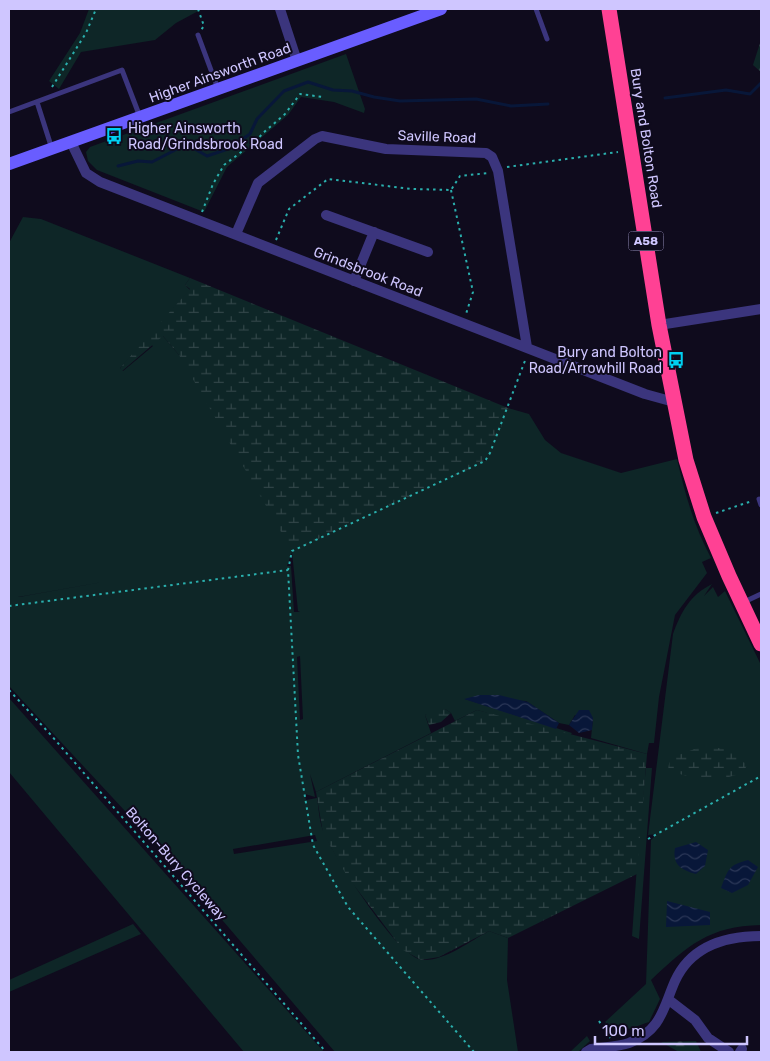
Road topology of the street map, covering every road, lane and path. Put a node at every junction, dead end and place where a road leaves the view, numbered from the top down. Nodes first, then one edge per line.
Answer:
1 (96, 9) edge
2 (198, 9) edge
3 (280, 9) edge
4 (441, 9) edge
5 (536, 9) edge
6 (609, 9) edge
7 (198, 35) joint
8 (546, 39) dead end
9 (298, 61) junction
10 (218, 90) junction
11 (323, 97) dead end
12 (45, 99) junction
13 (37, 102) junction
14 (9, 112) edge
15 (140, 118) junction
16 (71, 142) junction
17 (52, 149) junction
18 (631, 150) junction
19 (9, 164) edge
20 (497, 170) junction
21 (451, 190) junction
22 (326, 215) dead end
23 (198, 220) junction
24 (374, 232) junction
25 (236, 234) junction
26 (272, 249) junction
27 (428, 252) dead end
28 (354, 281) junction
29 (761, 309) edge
30 (462, 323) junction
31 (659, 325) junction
32 (528, 348) junction
33 (674, 402) junction
34 (759, 499) joint
35 (761, 505) edge
36 (704, 517) junction
37 (288, 570) junction
38 (761, 594) edge
39 (741, 603) junction
40 (9, 606) edge
41 (761, 644) edge
42 (9, 690) edge
43 (761, 776) edge
44 (648, 839) dead end
45 (761, 936) edge
46 (669, 1000) junction
47 (599, 1021) dead end
48 (613, 1046) junction
49 (630, 1048) edge
50 (326, 1052) edge
51 (474, 1052) edge
52 (586, 1052) edge
53 (729, 1052) edge

1 - 12 path
2 - 7 path
3 - 9 street
4 - 9 main road, Higher Ainsworth Road
5 - 8 lane
6 - 18 highway, Bury and Bolton Road / A58
7 - 10 lane
9 - 10 main road, Higher Ainsworth Road
10 - 15 main road, Higher Ainsworth Road
11 - 23 path
12 - 13 lane
12 - 15 lane
13 - 14 lane
13 - 17 lane
15 - 16 main road, Higher Ainsworth Road
16 - 17 main road, Higher Ainsworth Road
16 - 23 street, Grindsbrook Road
17 - 19 main road, Higher Ainsworth Road
18 - 20 path
18 - 31 highway, Bury and Bolton Road / A58
20 - 21 path
20 - 25 street, Saville Road
20 - 32 street
21 - 26 path
21 - 30 path
22 - 24 street
23 - 25 street, Grindsbrook Road
24 - 27 street
24 - 28 street
25 - 26 street, Grindsbrook Road
26 - 28 street, Grindsbrook Road
28 - 30 street, Grindsbrook Road
29 - 31 street
30 - 32 street, Grindsbrook Road
31 - 33 highway, Bury and Bolton Road / A58
32 - 33 street, Grindsbrook Road
32 - 37 path
33 - 36 highway, Bury and Bolton Road / A58
34 - 35 lane
34 - 36 path
36 - 39 highway, Bury and Bolton Road / A58
37 - 40 path
37 - 51 path
38 - 39 lane
39 - 41 highway, Bury and Bolton Road / A58
42 - 50 path, Bolton-Bury Cycleway
43 - 44 path
45 - 46 street
46 - 49 street
46 - 53 street
47 - 48 path
48 - 49 street
48 - 52 street

